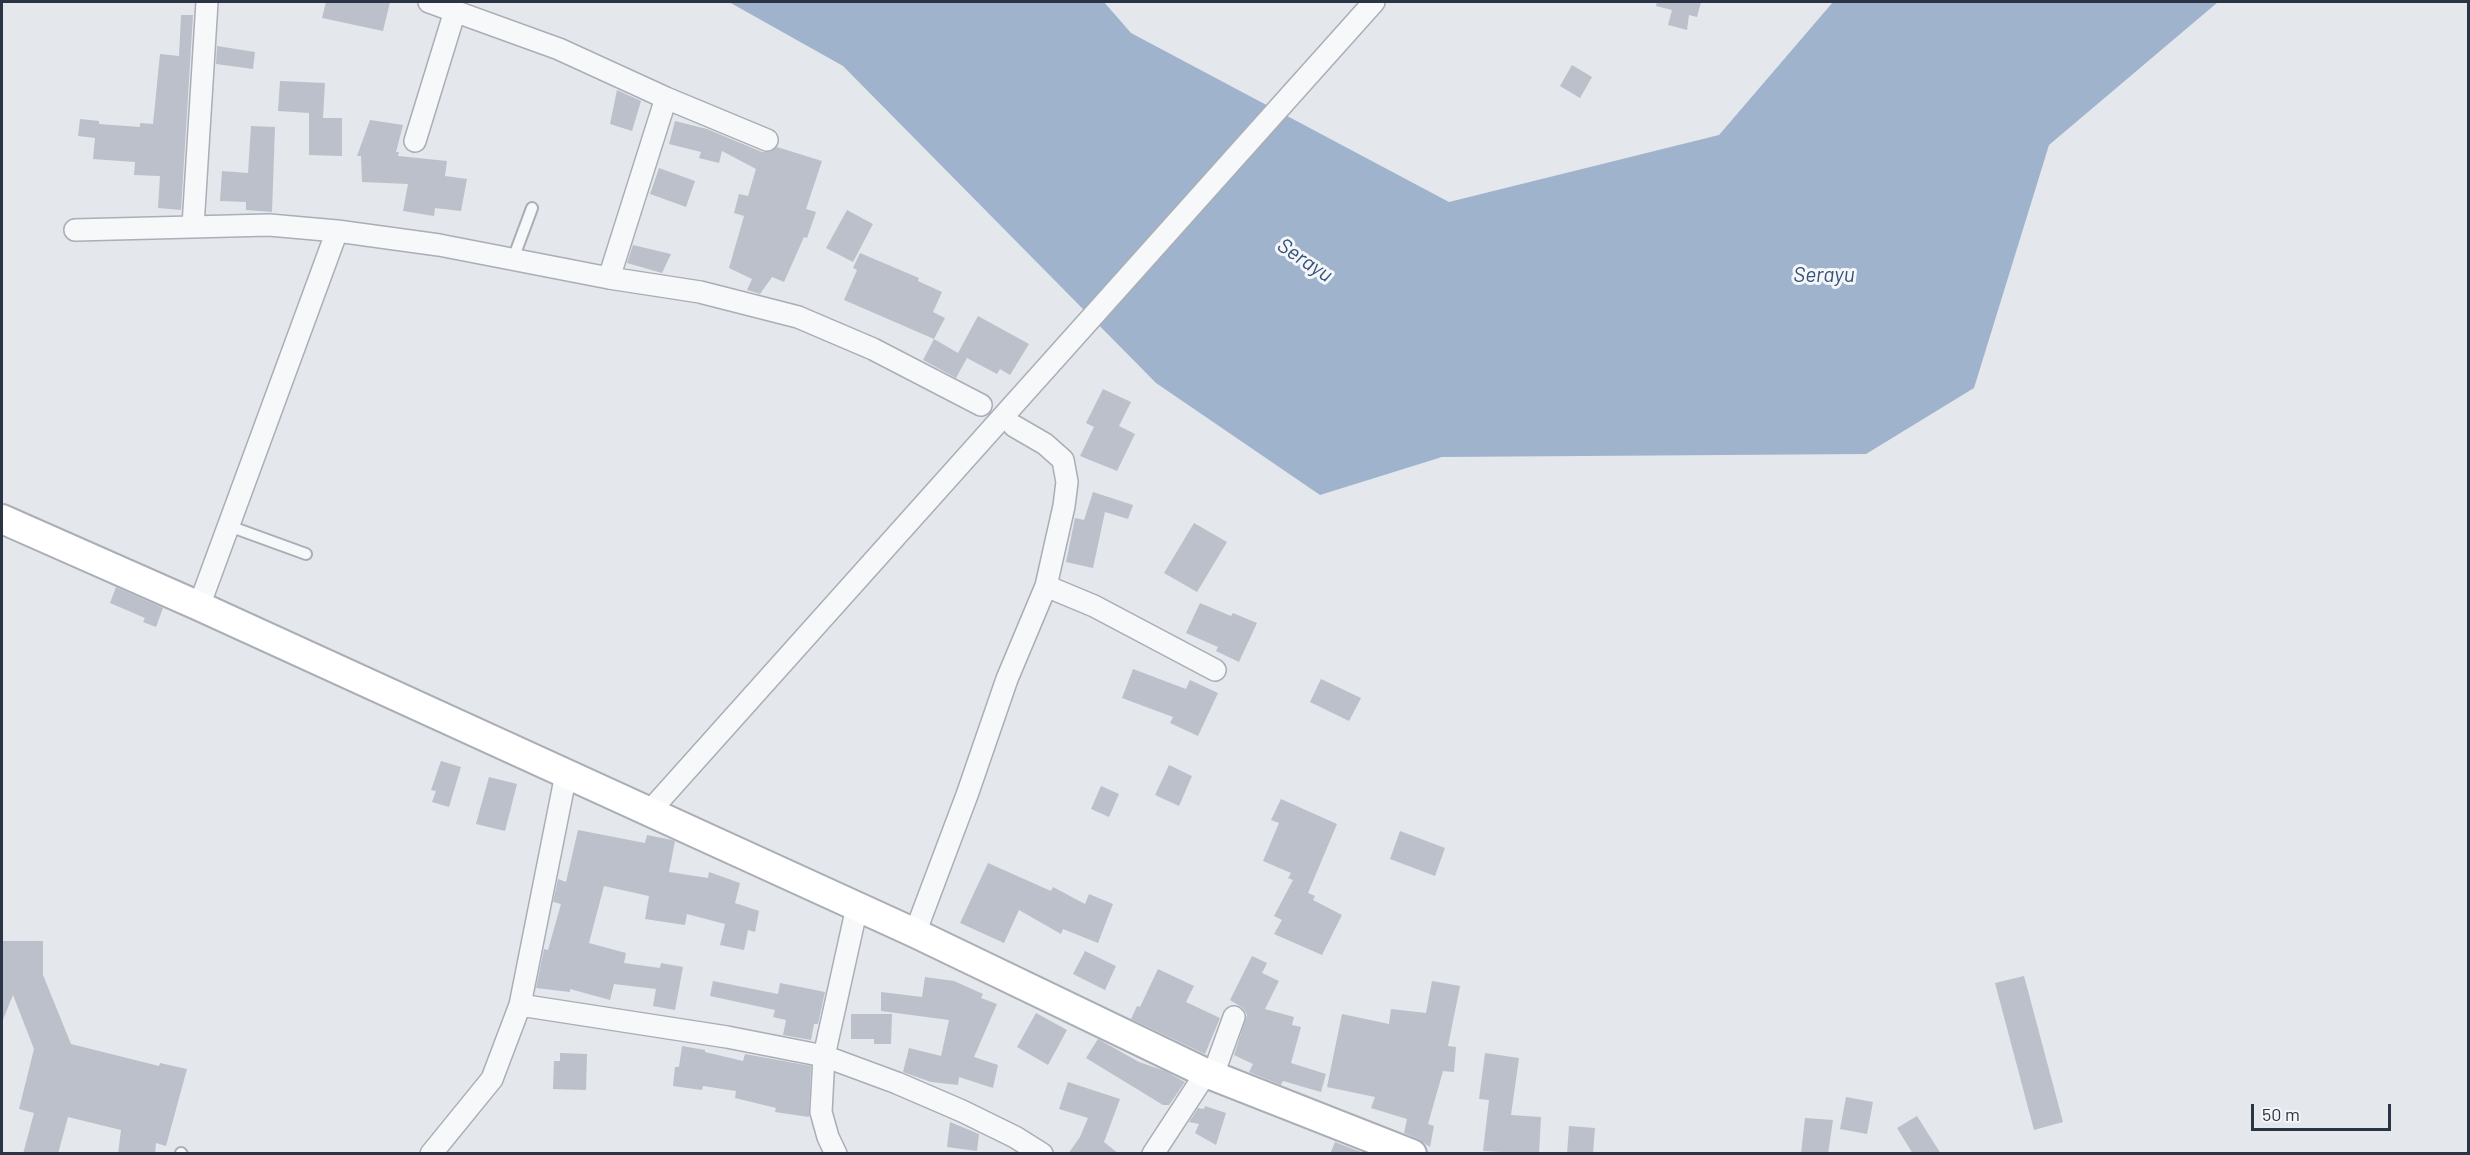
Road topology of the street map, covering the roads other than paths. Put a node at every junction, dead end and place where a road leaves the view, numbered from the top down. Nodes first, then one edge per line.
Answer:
1 (207, 2) edge
2 (429, 2) edge
3 (1374, 2) edge
4 (455, 11) junction
5 (666, 98) junction
6 (767, 140) dead end
7 (416, 141) dead end
8 (532, 208) dead end
9 (194, 226) junction
10 (75, 230) dead end
11 (337, 231) junction
12 (513, 259) junction
13 (609, 278) junction
14 (981, 405) dead end
15 (1014, 426) dead end
16 (229, 526) junction
17 (8, 527) edge
18 (306, 554) dead end
19 (1046, 586) junction
20 (199, 606) junction
21 (1215, 670) dead end
22 (566, 774) junction
23 (649, 812) junction
24 (857, 907) junction
25 (915, 933) junction
26 (520, 1005) junction
27 (1234, 1017) dead end
28 (824, 1056) junction
29 (1210, 1074) junction
30 (1398, 1151) edge
31 (431, 1154) edge
32 (836, 1154) edge
33 (1042, 1154) edge
34 (1153, 1154) edge

1 - 9 street
2 - 4 street
3 - 23 street
4 - 5 street
4 - 7 street
5 - 6 street
5 - 13 street
8 - 12 lane
9 - 10 street
9 - 11 street
11 - 12 street
11 - 16 street
12 - 13 street
13 - 14 street
15 - 19 street
16 - 18 lane
16 - 20 street
17 - 20 main road
19 - 21 street
19 - 25 street
20 - 22 main road
22 - 23 main road
22 - 26 street
23 - 24 main road
24 - 25 main road
24 - 28 street
25 - 29 main road
26 - 28 street
26 - 31 street
27 - 29 street
28 - 32 street
28 - 33 street
29 - 30 main road
29 - 34 street

